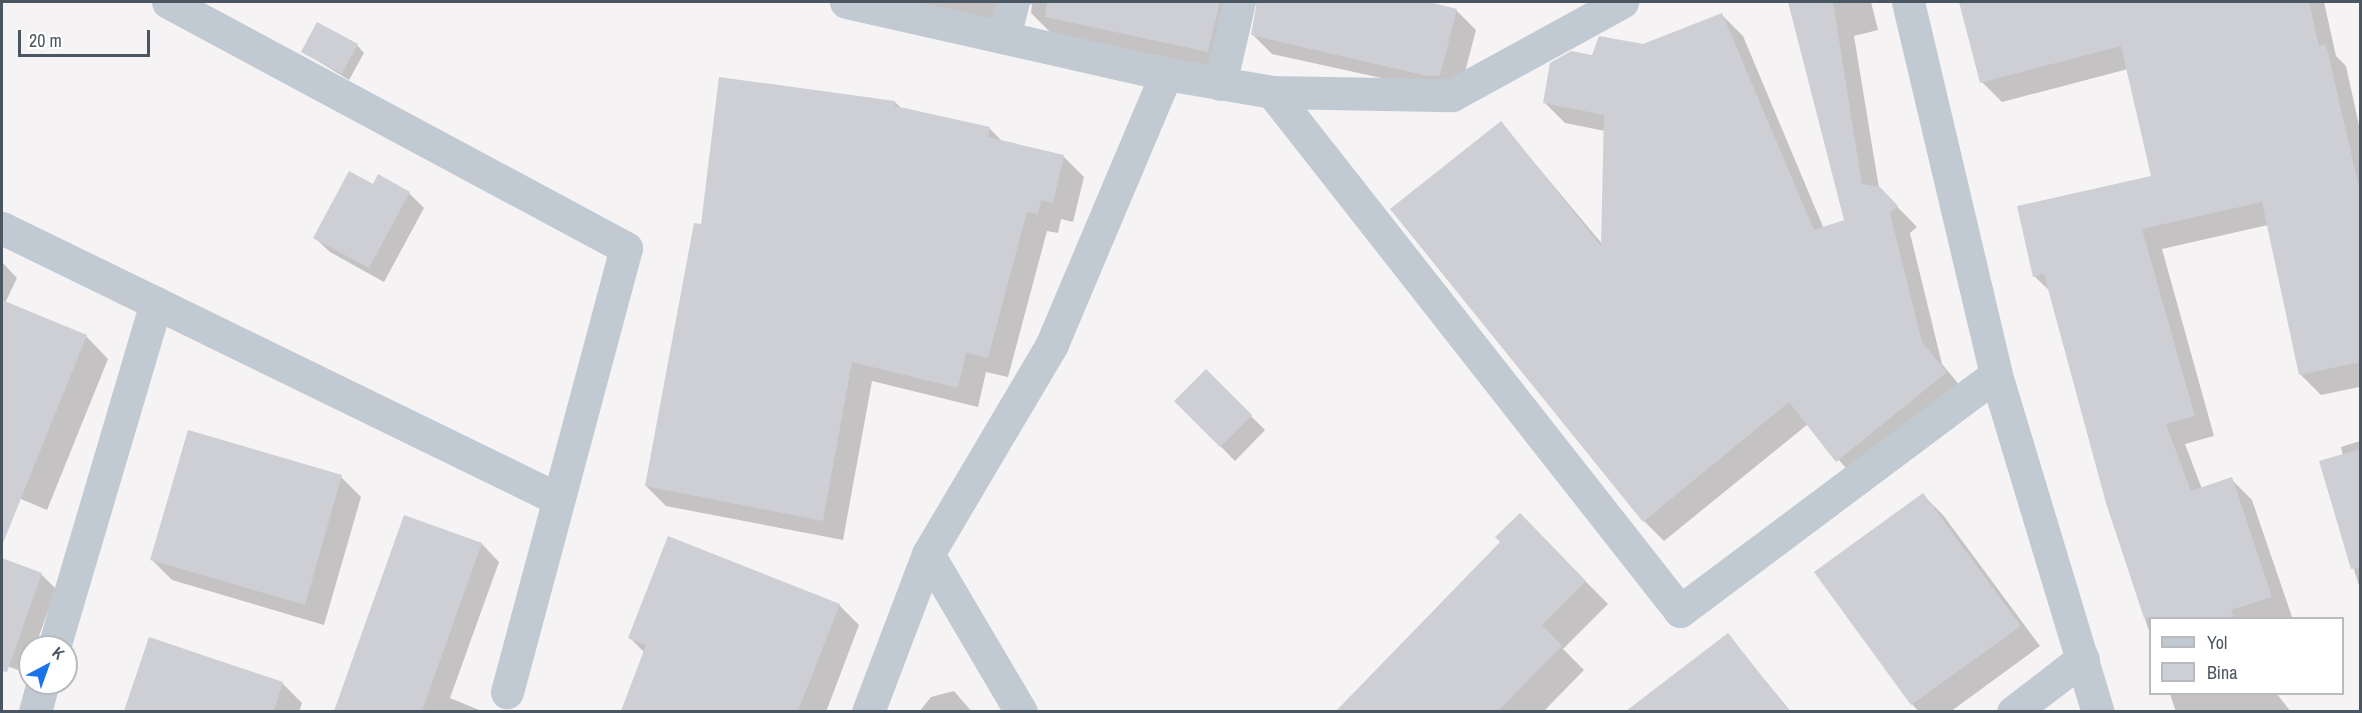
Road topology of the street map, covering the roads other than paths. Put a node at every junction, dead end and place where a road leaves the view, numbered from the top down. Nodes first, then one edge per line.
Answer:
1 (168, 2) edge
2 (846, 2) edge
3 (1013, 2) edge
4 (1239, 2) edge
5 (1622, 2) edge
6 (1908, 2) edge
7 (1004, 37) junction
8 (1166, 74) junction
9 (1220, 84) junction
10 (1272, 92) junction
11 (2, 228) edge
12 (156, 303) junction
13 (1996, 375) junction
14 (558, 499) junction
15 (928, 554) junction
16 (58, 635) edge
17 (2083, 658) junction
18 (507, 692) dead end
19 (40, 695) edge
20 (35, 711) edge
21 (868, 711) edge
22 (1021, 711) edge
23 (2013, 711) edge
24 (2098, 711) edge

1 - 14 street
2 - 7 street
3 - 7 street
4 - 9 street
5 - 10 street
6 - 13 street
7 - 8 street
8 - 9 street
8 - 15 street
9 - 10 street
10 - 13 street
11 - 12 street
12 - 14 street
12 - 16 street
13 - 17 street
14 - 18 street
15 - 21 street
15 - 22 street
17 - 23 street
17 - 24 street
19 - 20 street

